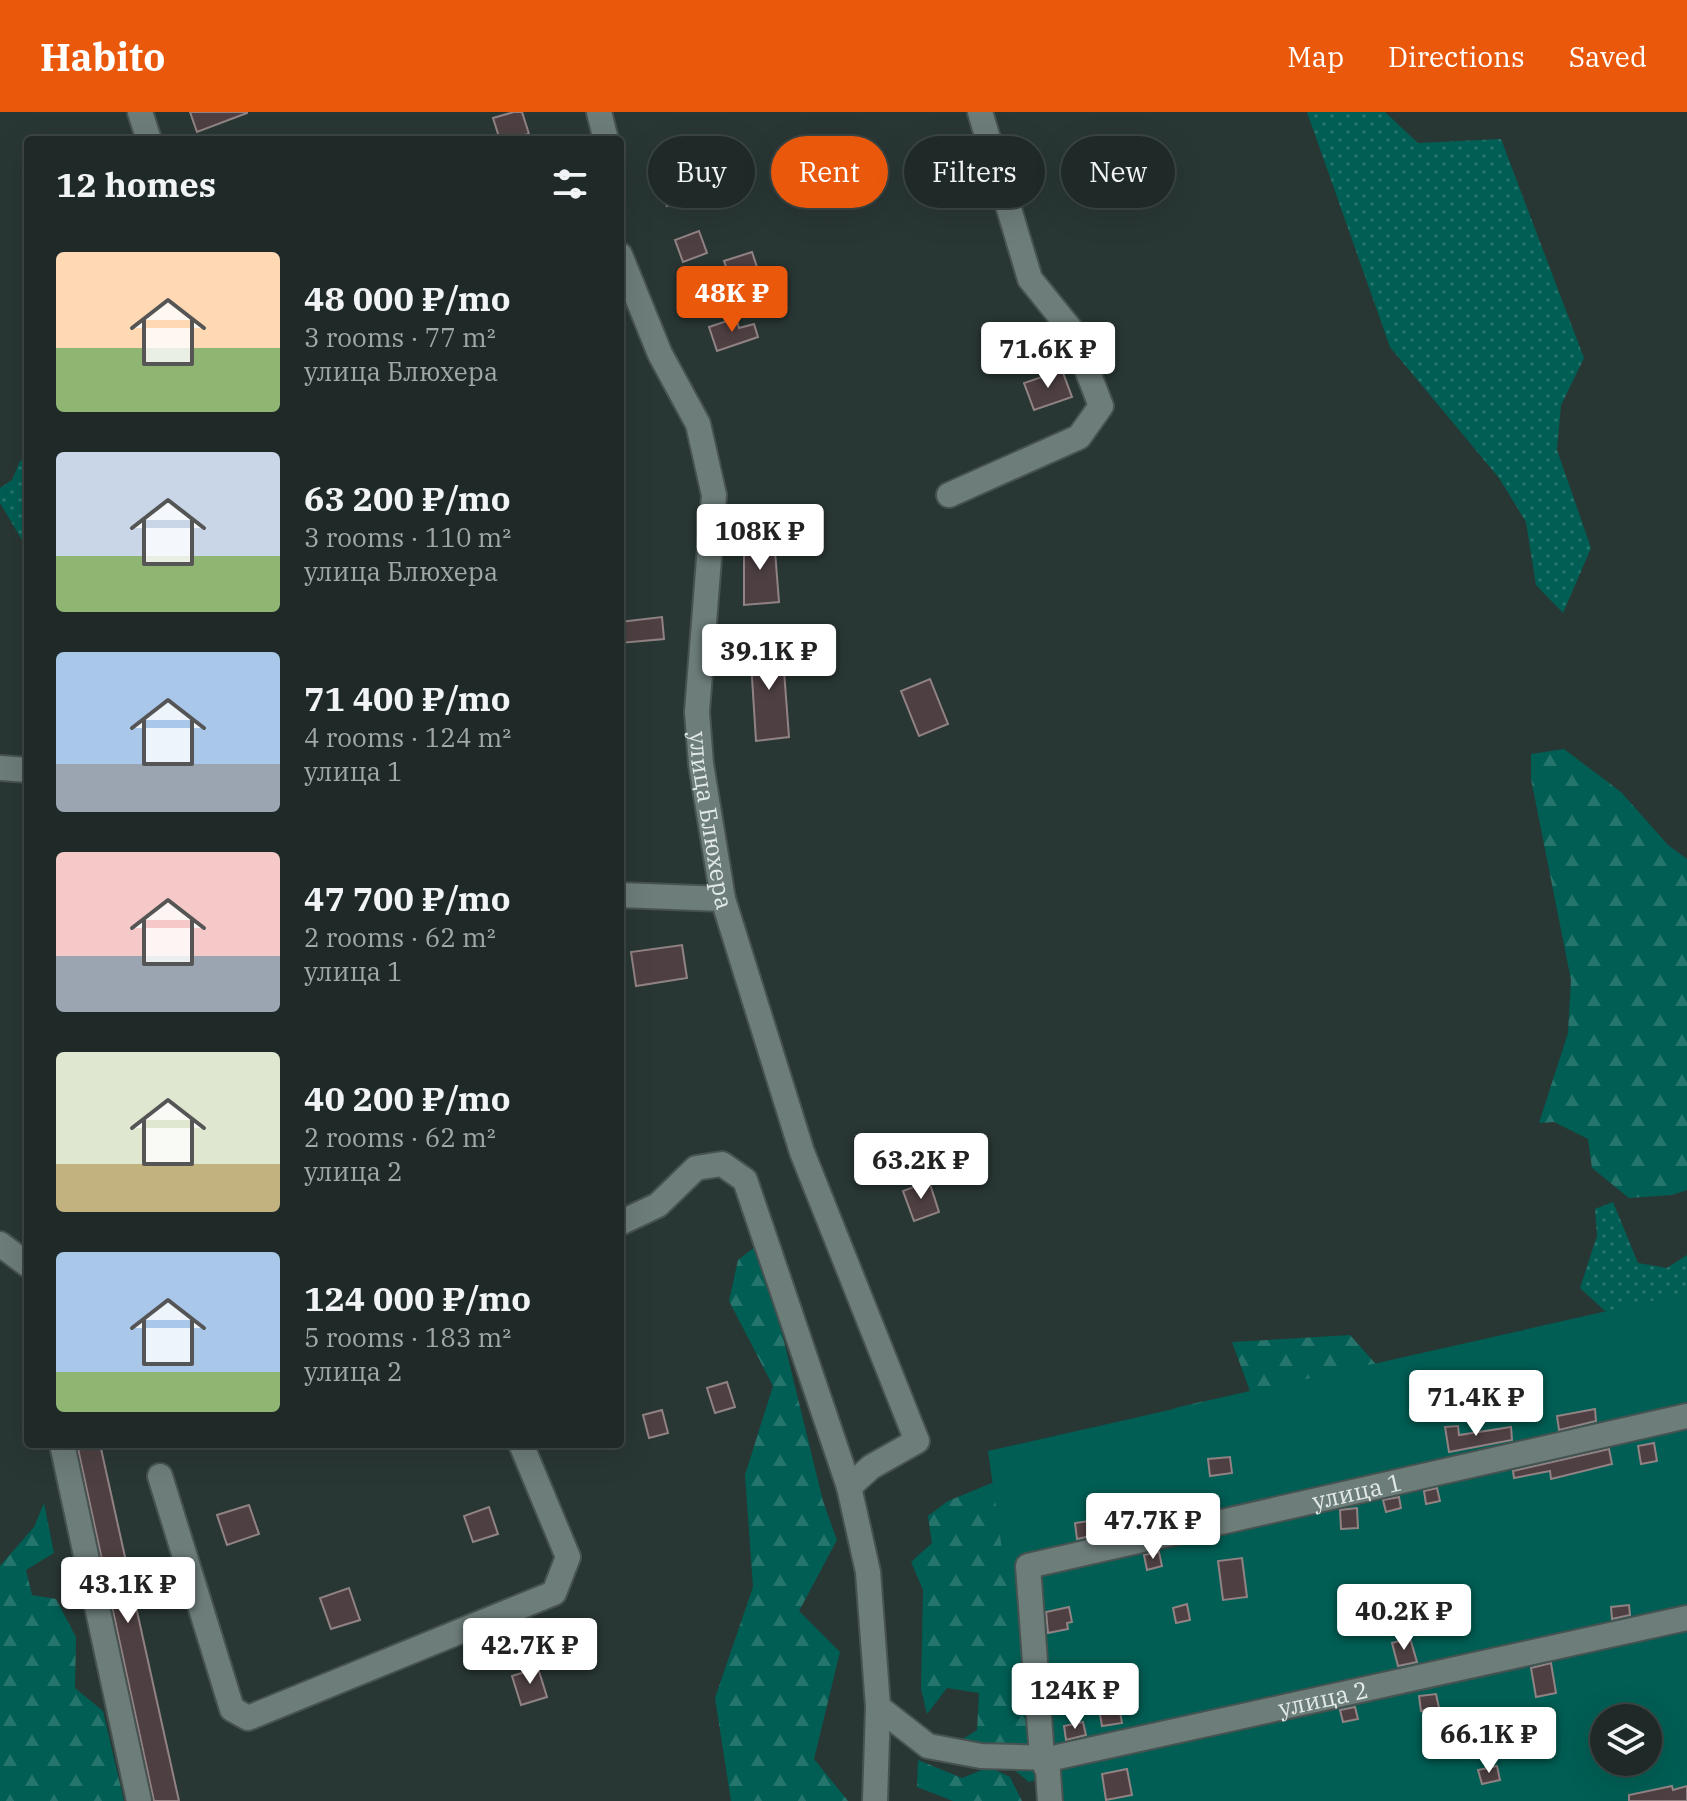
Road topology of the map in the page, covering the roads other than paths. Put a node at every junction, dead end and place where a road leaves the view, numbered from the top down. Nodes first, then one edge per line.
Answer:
1 (140, 112) edge
2 (599, 112) edge
3 (980, 112) edge
4 (148, 136) edge
5 (605, 136) edge
6 (624, 265) edge
7 (949, 495) dead end
8 (0, 768) edge
9 (24, 770) edge
10 (624, 895) edge
11 (723, 899) junction
12 (624, 1221) edge
13 (0, 1244) edge
14 (24, 1262) edge
15 (1687, 1416) edge
16 (63, 1448) edge
17 (523, 1448) edge
18 (160, 1476) dead end
19 (849, 1487) junction
20 (1687, 1618) edge
21 (878, 1707) junction
22 (1047, 1757) junction
23 (139, 1801) edge
24 (875, 1801) edge
25 (1050, 1801) edge

1 - 4 street
2 - 5 street
3 - 7 street
6 - 11 street, улица Блюхера
8 - 9 street
10 - 11 street
11 - 19 street, улица Блюхера
12 - 19 street
13 - 14 street
15 - 22 street, улица 1
16 - 23 street
17 - 18 street
19 - 21 street
20 - 22 street, улица 2
21 - 22 street, улица 2
21 - 24 street
22 - 25 street

